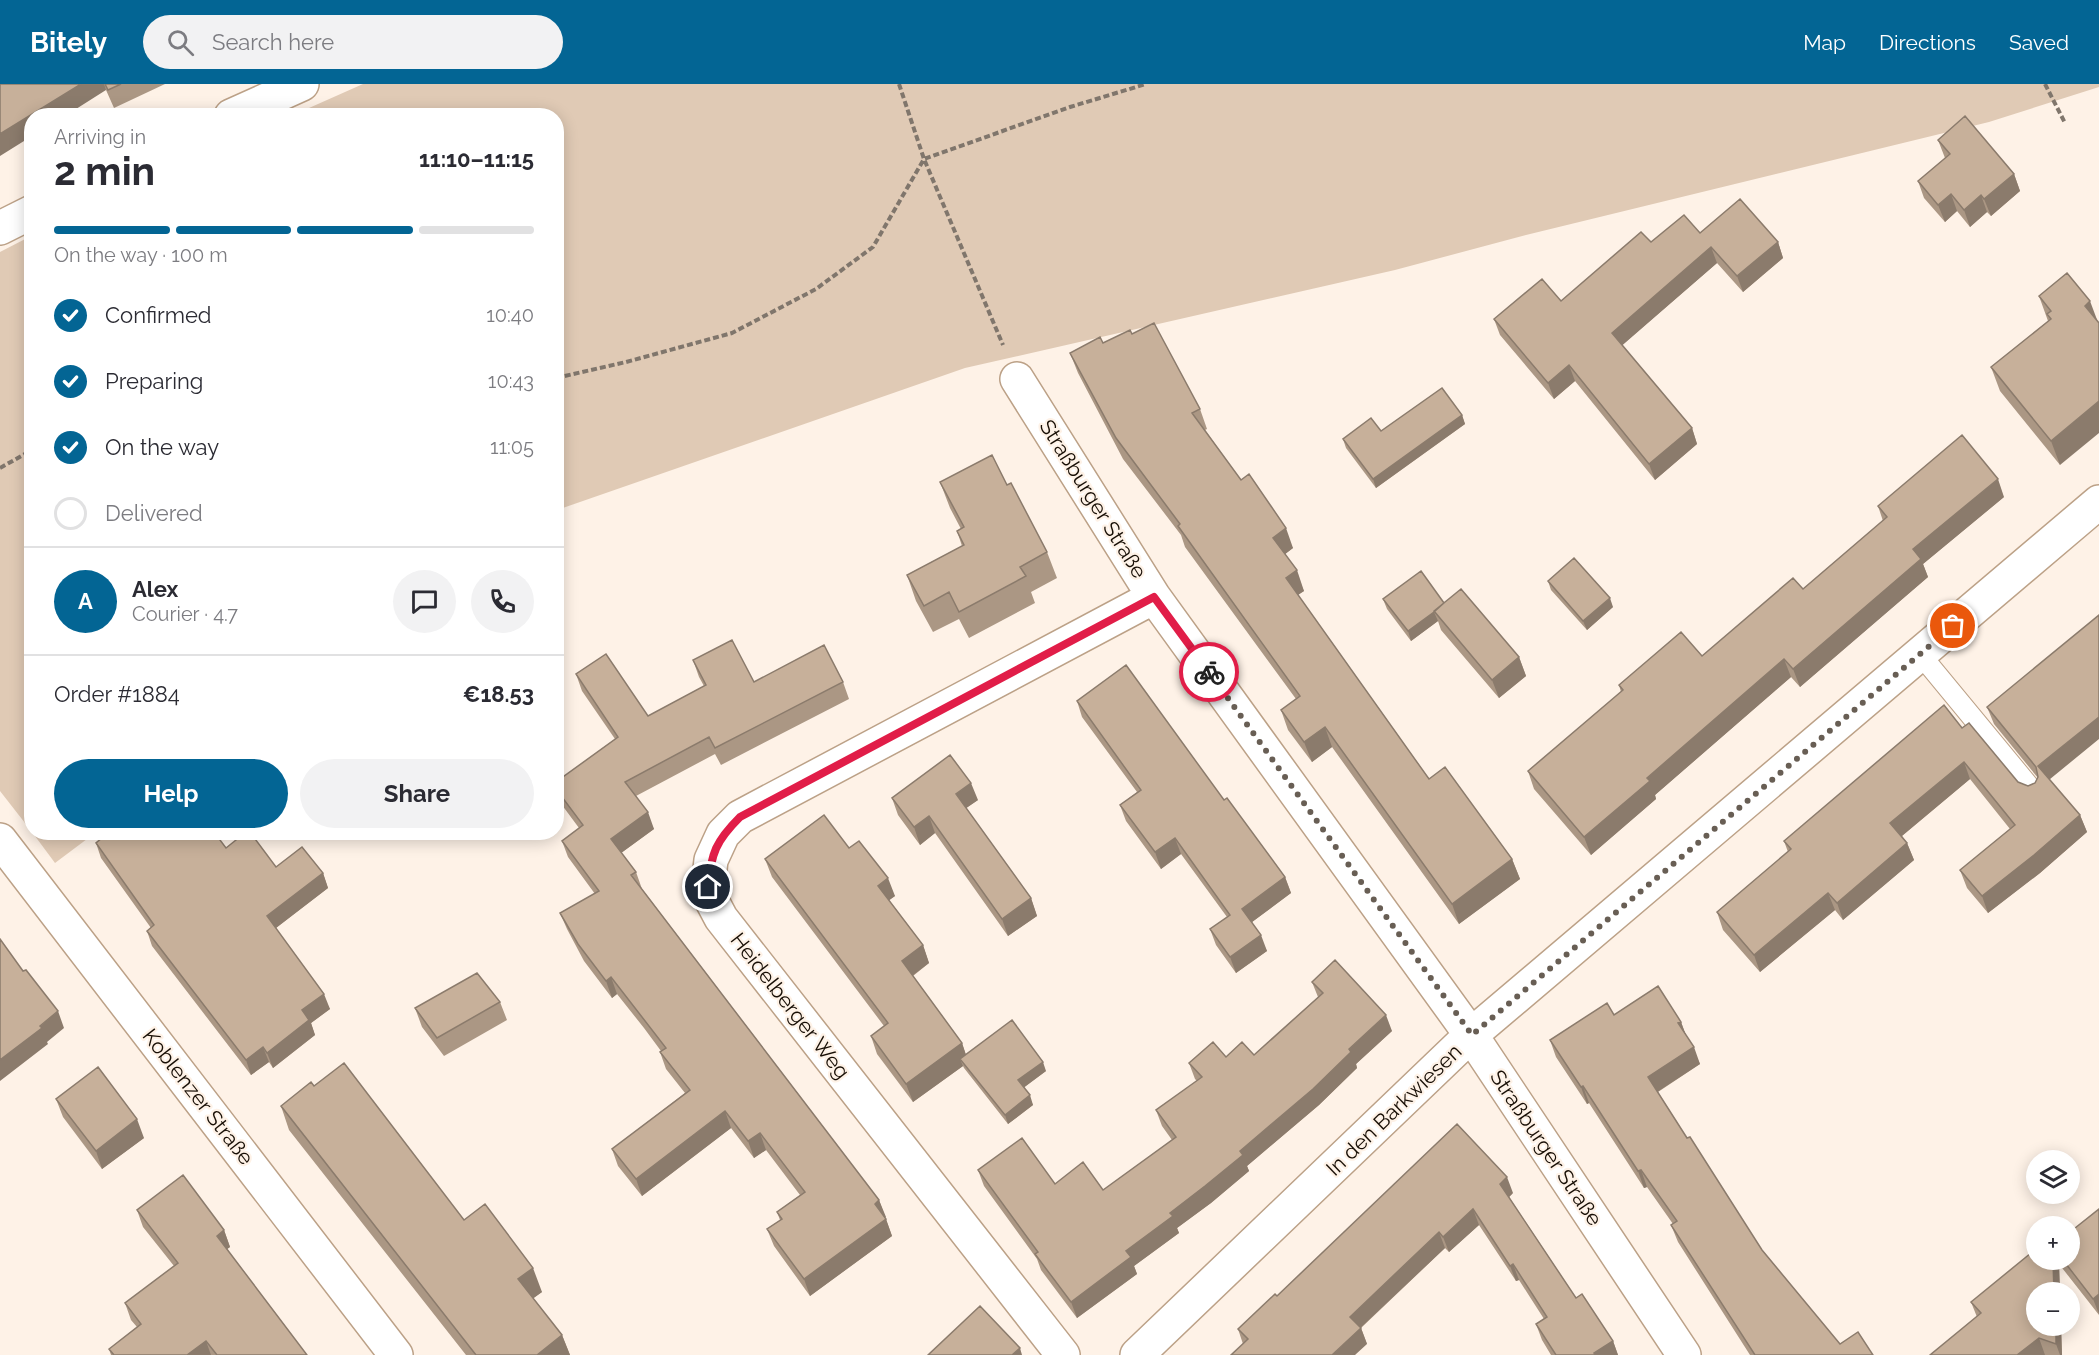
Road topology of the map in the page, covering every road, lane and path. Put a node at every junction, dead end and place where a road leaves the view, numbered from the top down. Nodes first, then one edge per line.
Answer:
1 (302, 84) edge
2 (899, 84) edge
3 (1146, 84) edge
4 (2045, 84) edge
5 (249, 108) edge
6 (2065, 123) dead end
7 (924, 159) junction
8 (24, 216) edge
9 (0, 228) edge
10 (564, 376) edge
11 (1017, 379) joint
12 (24, 454) edge
13 (0, 468) edge
14 (2099, 502) edge
15 (1154, 597) junction
16 (1920, 654) junction
17 (2033, 791) edge
18 (0, 840) edge
19 (1472, 1035) junction
20 (396, 1355) edge
21 (1063, 1355) edge
22 (1137, 1355) edge
23 (1684, 1355) edge

1 - 5 street
2 - 7 path
3 - 7 path
4 - 6 path
7 - 10 path
7 - 11 path
8 - 9 street
11 - 15 street, Straßburger Straße
12 - 13 path
14 - 16 street, In den Barkwiesen
15 - 19 street, Straßburger Straße
15 - 21 street, Heidelberger Weg
16 - 17 lane
16 - 19 street, In den Barkwiesen
18 - 20 street, Koblenzer Straße
19 - 22 street, In den Barkwiesen
19 - 23 street, Straßburger Straße

